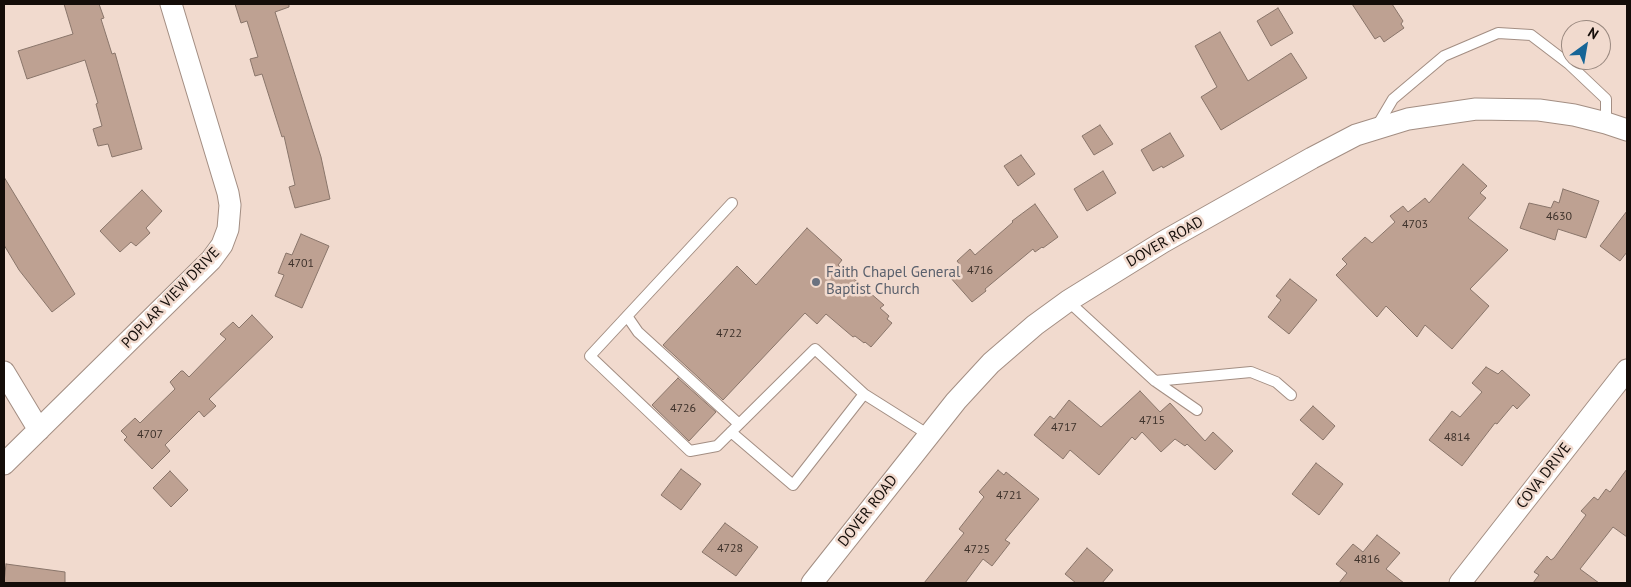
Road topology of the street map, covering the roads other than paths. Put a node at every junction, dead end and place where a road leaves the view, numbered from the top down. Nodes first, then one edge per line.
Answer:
1 (171, 4) edge
2 (1606, 122) junction
3 (1376, 129) junction
4 (1627, 130) edge
5 (732, 203) dead end
6 (1068, 301) junction
7 (627, 316) junction
8 (1627, 370) edge
9 (4, 372) edge
10 (1154, 381) junction
11 (864, 394) junction
12 (1291, 395) dead end
13 (1197, 410) dead end
14 (739, 424) junction
15 (38, 430) junction
16 (731, 432) junction
17 (929, 435) junction
18 (4, 464) edge
19 (812, 583) edge
20 (1460, 583) edge

1 - 15 street, POPLAR VIEW DRIVE
2 - 3 street, DOVER ROAD
2 - 3 lane
2 - 4 street, DOVER ROAD
3 - 6 street, DOVER ROAD
5 - 7 lane
6 - 10 lane
6 - 17 street, DOVER ROAD
7 - 14 lane
7 - 16 lane
8 - 20 street, COVA DRIVE
9 - 15 street
10 - 12 lane
10 - 13 lane
11 - 14 lane
11 - 16 lane
11 - 17 lane
14 - 16 lane
15 - 18 street, POPLAR VIEW DRIVE
17 - 19 street, DOVER ROAD

